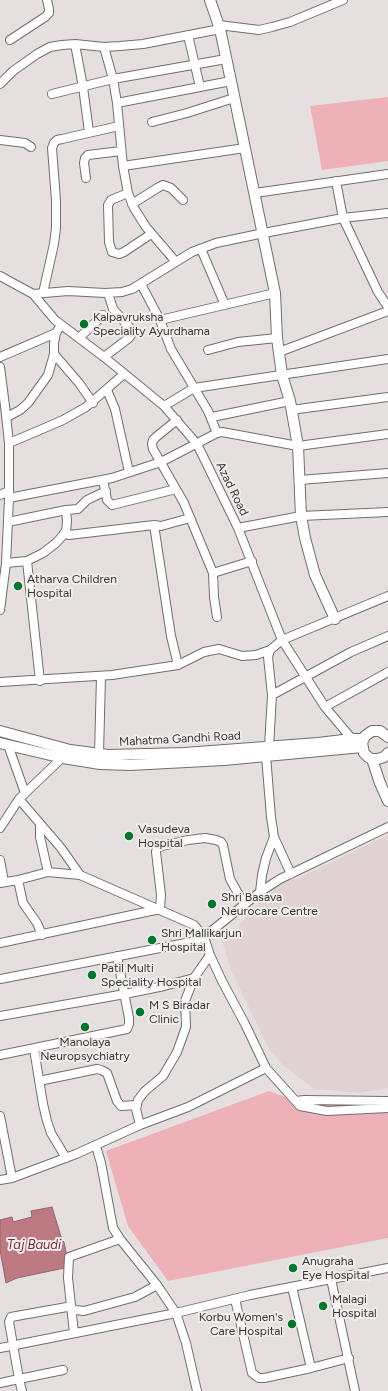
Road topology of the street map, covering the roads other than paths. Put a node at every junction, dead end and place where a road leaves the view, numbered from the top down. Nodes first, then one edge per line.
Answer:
1 (47, 0) edge
2 (210, 0) edge
3 (343, 0) edge
4 (219, 27) junction
5 (188, 35) junction
6 (10, 40) dead end
7 (74, 44) junction
8 (104, 47) junction
9 (226, 58) junction
10 (195, 64) junction
11 (113, 79) junction
12 (232, 81) junction
13 (0, 84) edge
14 (83, 87) junction
15 (200, 87) junction
16 (52, 94) dead end
17 (234, 98) junction
18 (117, 103) junction
19 (152, 122) dead end
20 (119, 126) junction
21 (89, 132) junction
22 (0, 140) edge
23 (31, 147) dead end
24 (245, 148) junction
25 (122, 151) junction
26 (123, 166) junction
27 (388, 174) edge
28 (86, 178) dead end
29 (336, 181) junction
30 (128, 192) junction
31 (255, 192) junction
32 (183, 200) dead end
33 (132, 204) junction
34 (388, 213) edge
35 (344, 218) junction
36 (264, 233) junction
37 (151, 234) junction
38 (201, 248) junction
39 (176, 262) junction
40 (0, 276) edge
41 (141, 284) junction
42 (43, 293) junction
43 (108, 293) junction
44 (275, 293) junction
45 (33, 294) junction
46 (225, 305) junction
47 (388, 307) edge
48 (388, 311) edge
49 (103, 315) dead end
50 (160, 320) junction
51 (61, 325) junction
52 (56, 333) junction
53 (79, 338) junction
54 (277, 338) junction
55 (208, 350) dead end
56 (279, 352) junction
57 (54, 354) junction
58 (0, 357) edge
59 (104, 357) junction
60 (388, 360) edge
61 (0, 367) edge
62 (124, 374) junction
63 (282, 375) junction
64 (194, 388) junction
65 (107, 390) junction
66 (388, 397) edge
67 (93, 403) junction
68 (3, 406) edge
69 (164, 406) junction
70 (290, 406) junction
71 (7, 417) junction
72 (212, 417) junction
73 (177, 420) junction
74 (4, 426) edge
75 (217, 433) junction
76 (388, 434) edge
77 (9, 442) junction
78 (197, 444) junction
79 (298, 446) junction
80 (161, 462) junction
81 (130, 472) junction
82 (388, 473) edge
83 (104, 480) junction
84 (300, 480) junction
85 (176, 489) junction
86 (106, 491) junction
87 (9, 494) junction
88 (0, 496) edge
89 (66, 510) junction
90 (388, 512) edge
91 (301, 516) junction
92 (190, 518) junction
93 (8, 522) junction
94 (154, 525) junction
95 (238, 528) junction
96 (64, 533) junction
97 (27, 561) junction
98 (252, 561) junction
99 (6, 563) junction
100 (213, 573) junction
101 (1, 592) edge
102 (388, 596) edge
103 (0, 610) edge
104 (217, 617) dead end
105 (335, 618) junction
106 (388, 636) edge
107 (282, 640) junction
108 (270, 650) junction
109 (178, 665) junction
110 (388, 672) edge
111 (101, 676) junction
112 (304, 677) junction
113 (40, 681) junction
114 (0, 682) edge
115 (272, 695) junction
116 (325, 707) junction
117 (0, 731) edge
118 (387, 732) edge
119 (352, 739) junction
120 (363, 743) junction
121 (4, 744) edge
122 (70, 750) junction
123 (267, 752) junction
124 (388, 753) edge
125 (99, 754) junction
126 (63, 758) junction
127 (372, 759) junction
128 (25, 793) junction
129 (19, 799) junction
130 (388, 801) edge
131 (40, 824) junction
132 (388, 827) edge
133 (0, 828) edge
134 (274, 837) junction
135 (0, 860) edge
136 (48, 872) junction
137 (291, 874) junction
138 (80, 875) junction
139 (18, 880) junction
140 (2, 882) edge
141 (260, 892) junction
142 (244, 904) junction
143 (160, 909) junction
144 (42, 935) junction
145 (204, 937) junction
146 (0, 943) edge
147 (117, 956) junction
148 (210, 956) junction
149 (194, 978) junction
150 (0, 979) edge
151 (125, 994) junction
152 (0, 1016) edge
153 (34, 1049) junction
154 (0, 1056) edge
155 (266, 1068) junction
156 (39, 1080) junction
157 (388, 1101) edge
158 (296, 1102) junction
159 (137, 1105) junction
160 (388, 1108) edge
161 (0, 1116) edge
162 (140, 1125) junction
163 (96, 1146) junction
164 (66, 1158) junction
165 (12, 1178) junction
166 (0, 1180) edge
167 (120, 1239) junction
168 (388, 1268) edge
169 (330, 1279) junction
170 (157, 1285) junction
171 (292, 1287) junction
172 (235, 1299) junction
173 (71, 1308) junction
174 (176, 1313) junction
175 (74, 1333) junction
176 (13, 1346) junction
177 (0, 1348) edge
178 (348, 1358) junction
179 (311, 1368) junction
180 (63, 1370) dead end
181 (19, 1379) junction
182 (0, 1383) edge
183 (22, 1391) edge
184 (197, 1391) edge
185 (355, 1391) edge

1 - 6 street
2 - 4 main road
3 - 4 street
4 - 5 street
4 - 9 main road
5 - 8 street
5 - 10 street
7 - 8 street
7 - 13 street
7 - 14 street
8 - 11 street
9 - 10 street
9 - 12 main road
10 - 11 street
10 - 15 street
11 - 14 street
11 - 18 street
12 - 15 street
12 - 17 main road
14 - 16 street
14 - 21 street
15 - 18 street
17 - 19 street
17 - 24 main road
18 - 20 street
20 - 21 street
20 - 25 street
21 - 42 street
22 - 23 street
24 - 26 street
24 - 31 main road
25 - 26 street
25 - 28 street
26 - 30 street
27 - 29 street
29 - 31 street
29 - 35 street
30 - 33 street
30 - 37 street
31 - 36 main road
32 - 33 street
33 - 37 street
34 - 35 street
35 - 36 street
35 - 47 street
36 - 38 street
36 - 44 main road
37 - 39 street
38 - 39 street
38 - 46 street
39 - 41 street
40 - 45 street
41 - 43 street
41 - 50 street
42 - 43 street
42 - 45 street
43 - 59 street
44 - 46 street
44 - 54 main road
45 - 51 street, Azad Road
46 - 50 street
48 - 56 street
49 - 53 street
50 - 64 street
51 - 52 street
51 - 53 street, Azad Road
52 - 57 street
52 - 58 street
53 - 59 street, Azad Road
54 - 55 street
54 - 56 main road
56 - 63 main road
57 - 67 street
57 - 71 street
59 - 62 street, Azad Road
60 - 63 street
61 - 68 street
62 - 65 street
62 - 69 street, Azad Road
63 - 64 street
63 - 70 main road
64 - 69 street
64 - 72 street
65 - 67 street
65 - 81 street
66 - 70 street
67 - 77 street
68 - 71 street
69 - 73 street, Azad Road
70 - 72 street
70 - 79 main road
71 - 74 street
72 - 75 street
73 - 78 street, Azad Road
73 - 80 street
74 - 77 street
75 - 78 street
75 - 79 street
76 - 79 street
77 - 87 street
78 - 80 street
78 - 95 street, Azad Road
79 - 84 main road
80 - 81 street
80 - 85 street
81 - 83 street
82 - 84 street
83 - 86 street
83 - 87 street
84 - 91 main road
85 - 86 street
85 - 92 street
86 - 89 street
87 - 88 street
87 - 93 street
89 - 93 street
89 - 96 street
90 - 91 street
91 - 95 street
91 - 105 main road
92 - 94 street
92 - 100 street
93 - 99 street
94 - 96 street
94 - 109 street
95 - 98 street, Azad Road
96 - 97 street
97 - 99 street
97 - 113 street
98 - 100 street
98 - 107 street, Azad Road
99 - 101 street
100 - 104 street
101 - 103 street
102 - 105 street
105 - 107 street
106 - 112 street
107 - 108 street
107 - 112 street, Azad Road
108 - 109 street
108 - 115 street
109 - 111 street
110 - 116 street
111 - 113 street
111 - 125 street
112 - 115 street
112 - 116 street, Azad Road
113 - 114 street
115 - 123 street
116 - 119 street, Azad Road
117 - 122 main road, Mahatma Gandhi Road
118 - 120 main road
119 - 120 main road, Mahatma Gandhi Road
119 - 123 main road, Mahatma Gandhi Road
120 - 123 main road, Mahatma Gandhi Road
120 - 127 main road
121 - 126 main road, Mahatma Gandhi Road
121 - 128 street
122 - 125 main road, Mahatma Gandhi Road
122 - 126 street
123 - 125 main road, Mahatma Gandhi Road
123 - 126 main road, Mahatma Gandhi Road
123 - 134 street
124 - 127 main road
126 - 128 street
127 - 130 main road
128 - 129 street
129 - 131 street
129 - 133 street
131 - 136 street
131 - 138 street
132 - 137 street
134 - 137 street
134 - 141 street
135 - 140 street
136 - 138 street
136 - 139 street
137 - 141 street
138 - 143 street
139 - 140 street
139 - 144 street
141 - 142 street
142 - 143 street
142 - 145 street
143 - 144 street
143 - 145 street
144 - 146 street
145 - 147 street
145 - 148 street
147 - 150 street
147 - 151 street
148 - 149 street
148 - 155 street
149 - 151 street
149 - 159 street
151 - 152 street
151 - 153 street
153 - 154 street
153 - 156 street
155 - 158 street
155 - 162 street
156 - 159 street
156 - 164 street
157 - 158 street
158 - 160 street
159 - 162 street
161 - 165 street
162 - 163 street
163 - 164 street
163 - 167 street
164 - 165 street
165 - 166 street
167 - 170 street
167 - 173 street
168 - 169 street
169 - 171 street
169 - 178 street
170 - 173 street
170 - 174 street
171 - 172 street
171 - 179 street
172 - 174 street
172 - 179 street
173 - 175 street
173 - 176 street
174 - 175 street
174 - 184 street
175 - 176 street
176 - 177 street
176 - 181 street
178 - 179 street
178 - 185 street
180 - 181 street
181 - 182 street
181 - 183 street

